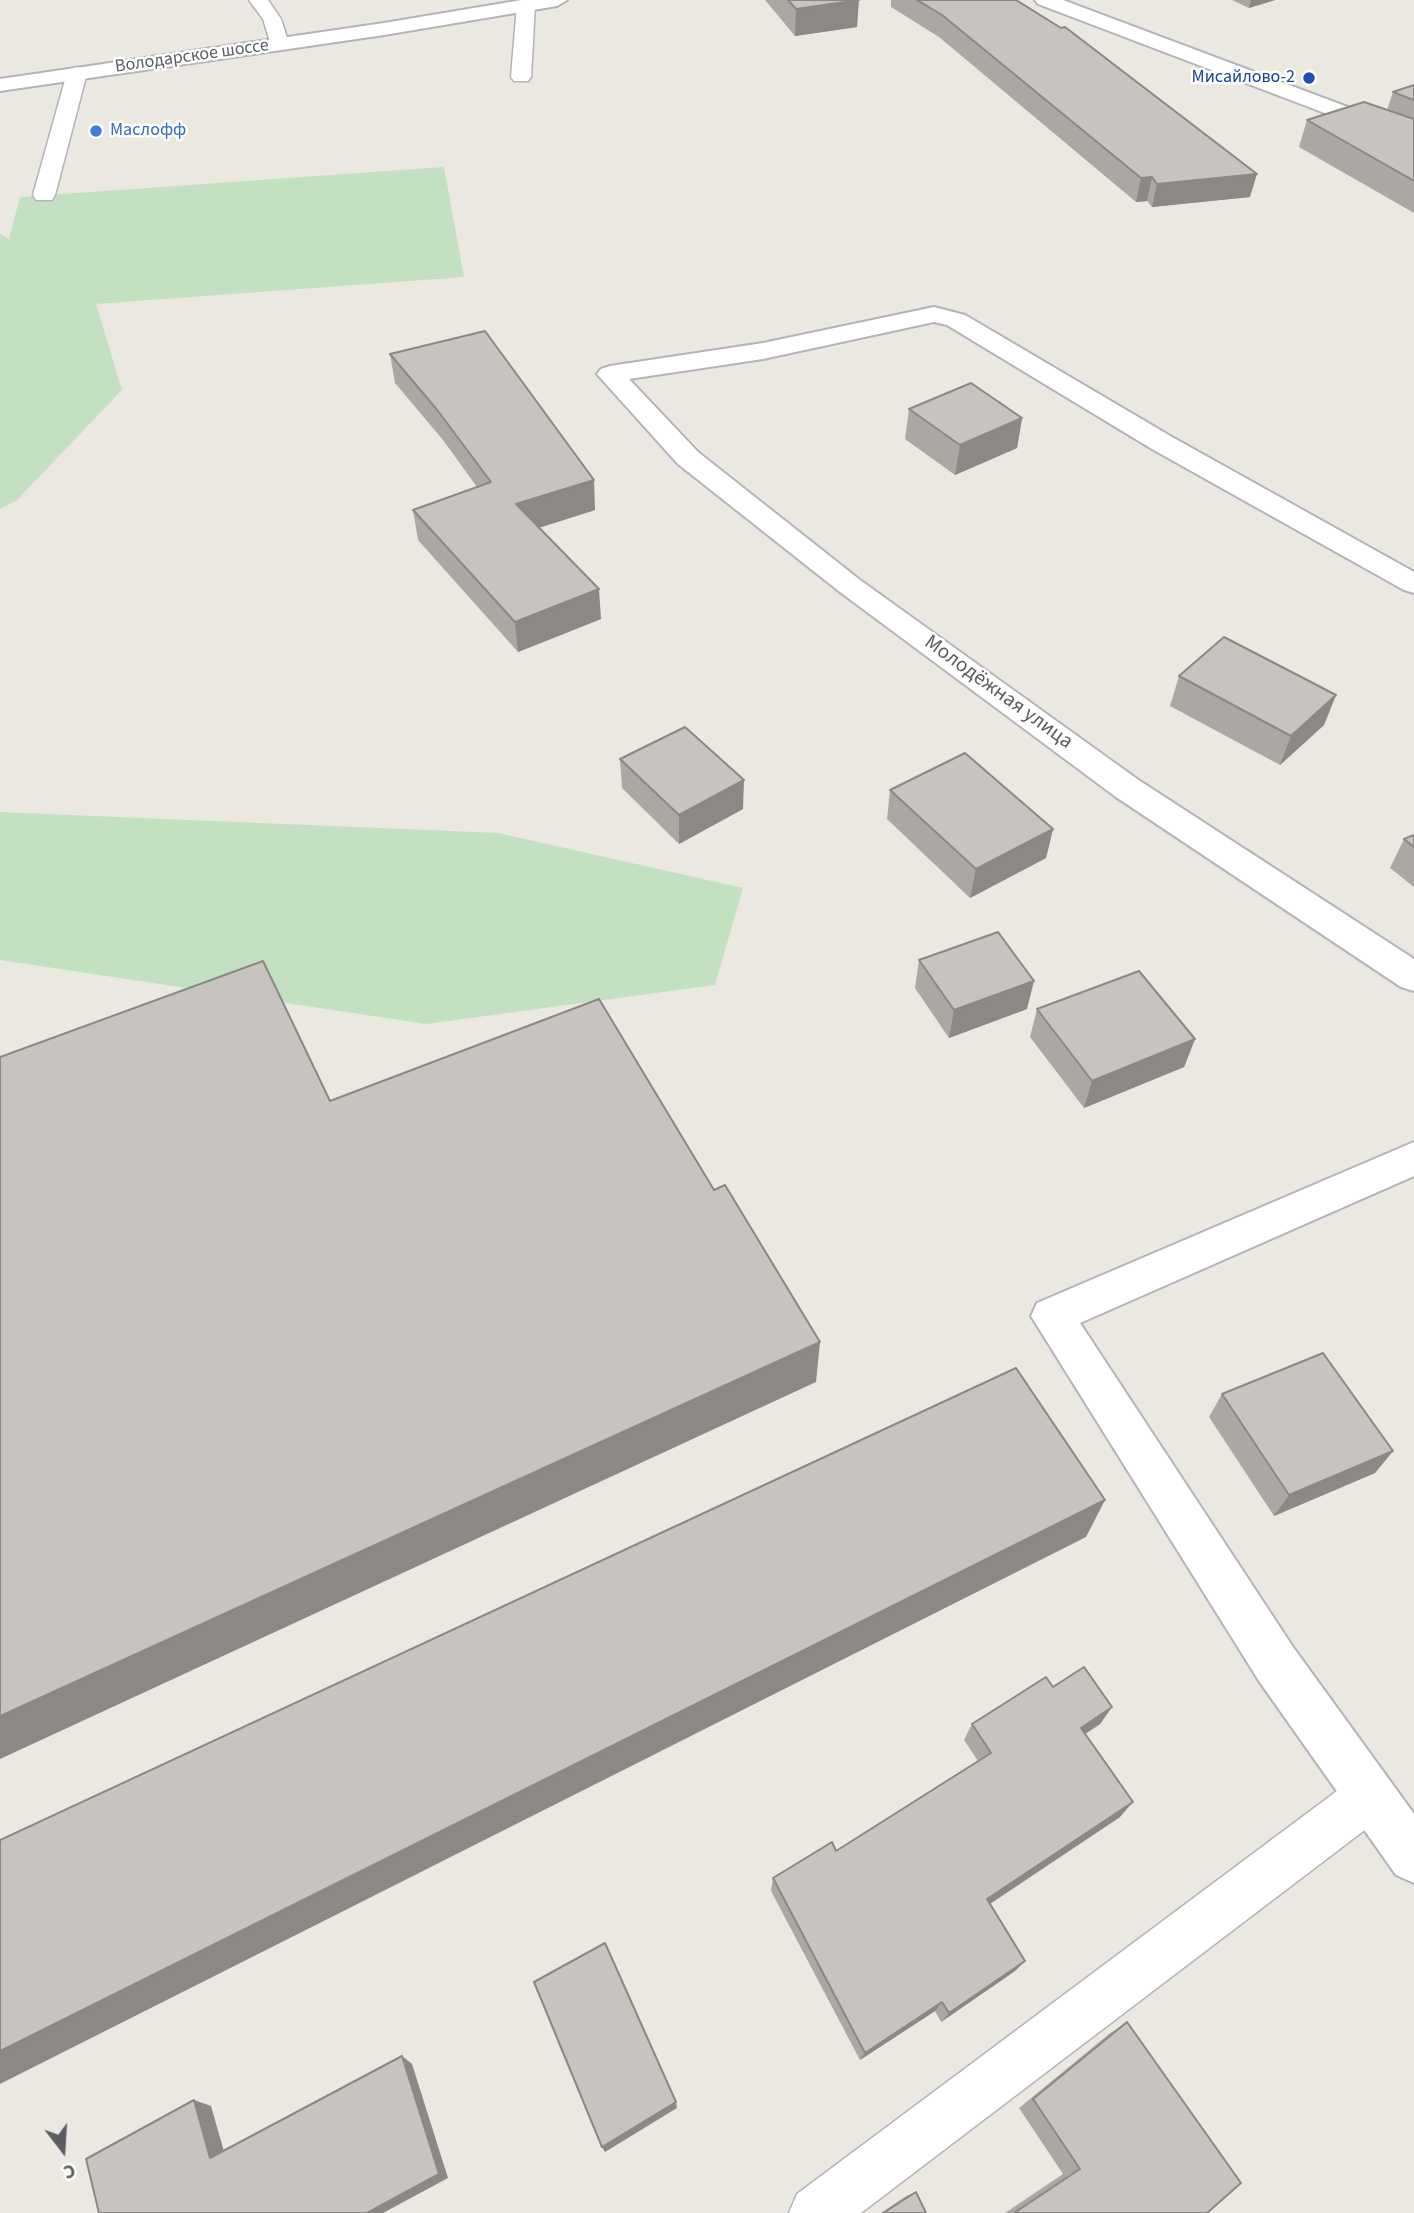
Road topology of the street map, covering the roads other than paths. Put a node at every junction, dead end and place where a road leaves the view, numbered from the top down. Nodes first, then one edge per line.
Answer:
1 (258, 0) edge
2 (557, 0) edge
3 (1045, 0) edge
4 (526, 5) junction
5 (279, 44) junction
6 (77, 73) junction
7 (521, 77) dead end
8 (0, 85) edge
9 (1414, 139) edge
10 (44, 195) dead end
11 (1414, 584) edge
12 (1414, 977) edge
13 (1414, 1158) edge
14 (1370, 1796) junction
15 (1414, 1857) edge
16 (816, 2213) edge

1 - 5 lane
2 - 4 street, Володарское шоссе
3 - 9 street
4 - 5 street, Володарское шоссе
4 - 7 lane
5 - 6 street, Володарское шоссе
6 - 8 street, Володарское шоссе
6 - 10 lane
11 - 12 street, Молодёжная улица
13 - 14 street
14 - 15 street
14 - 16 lane

